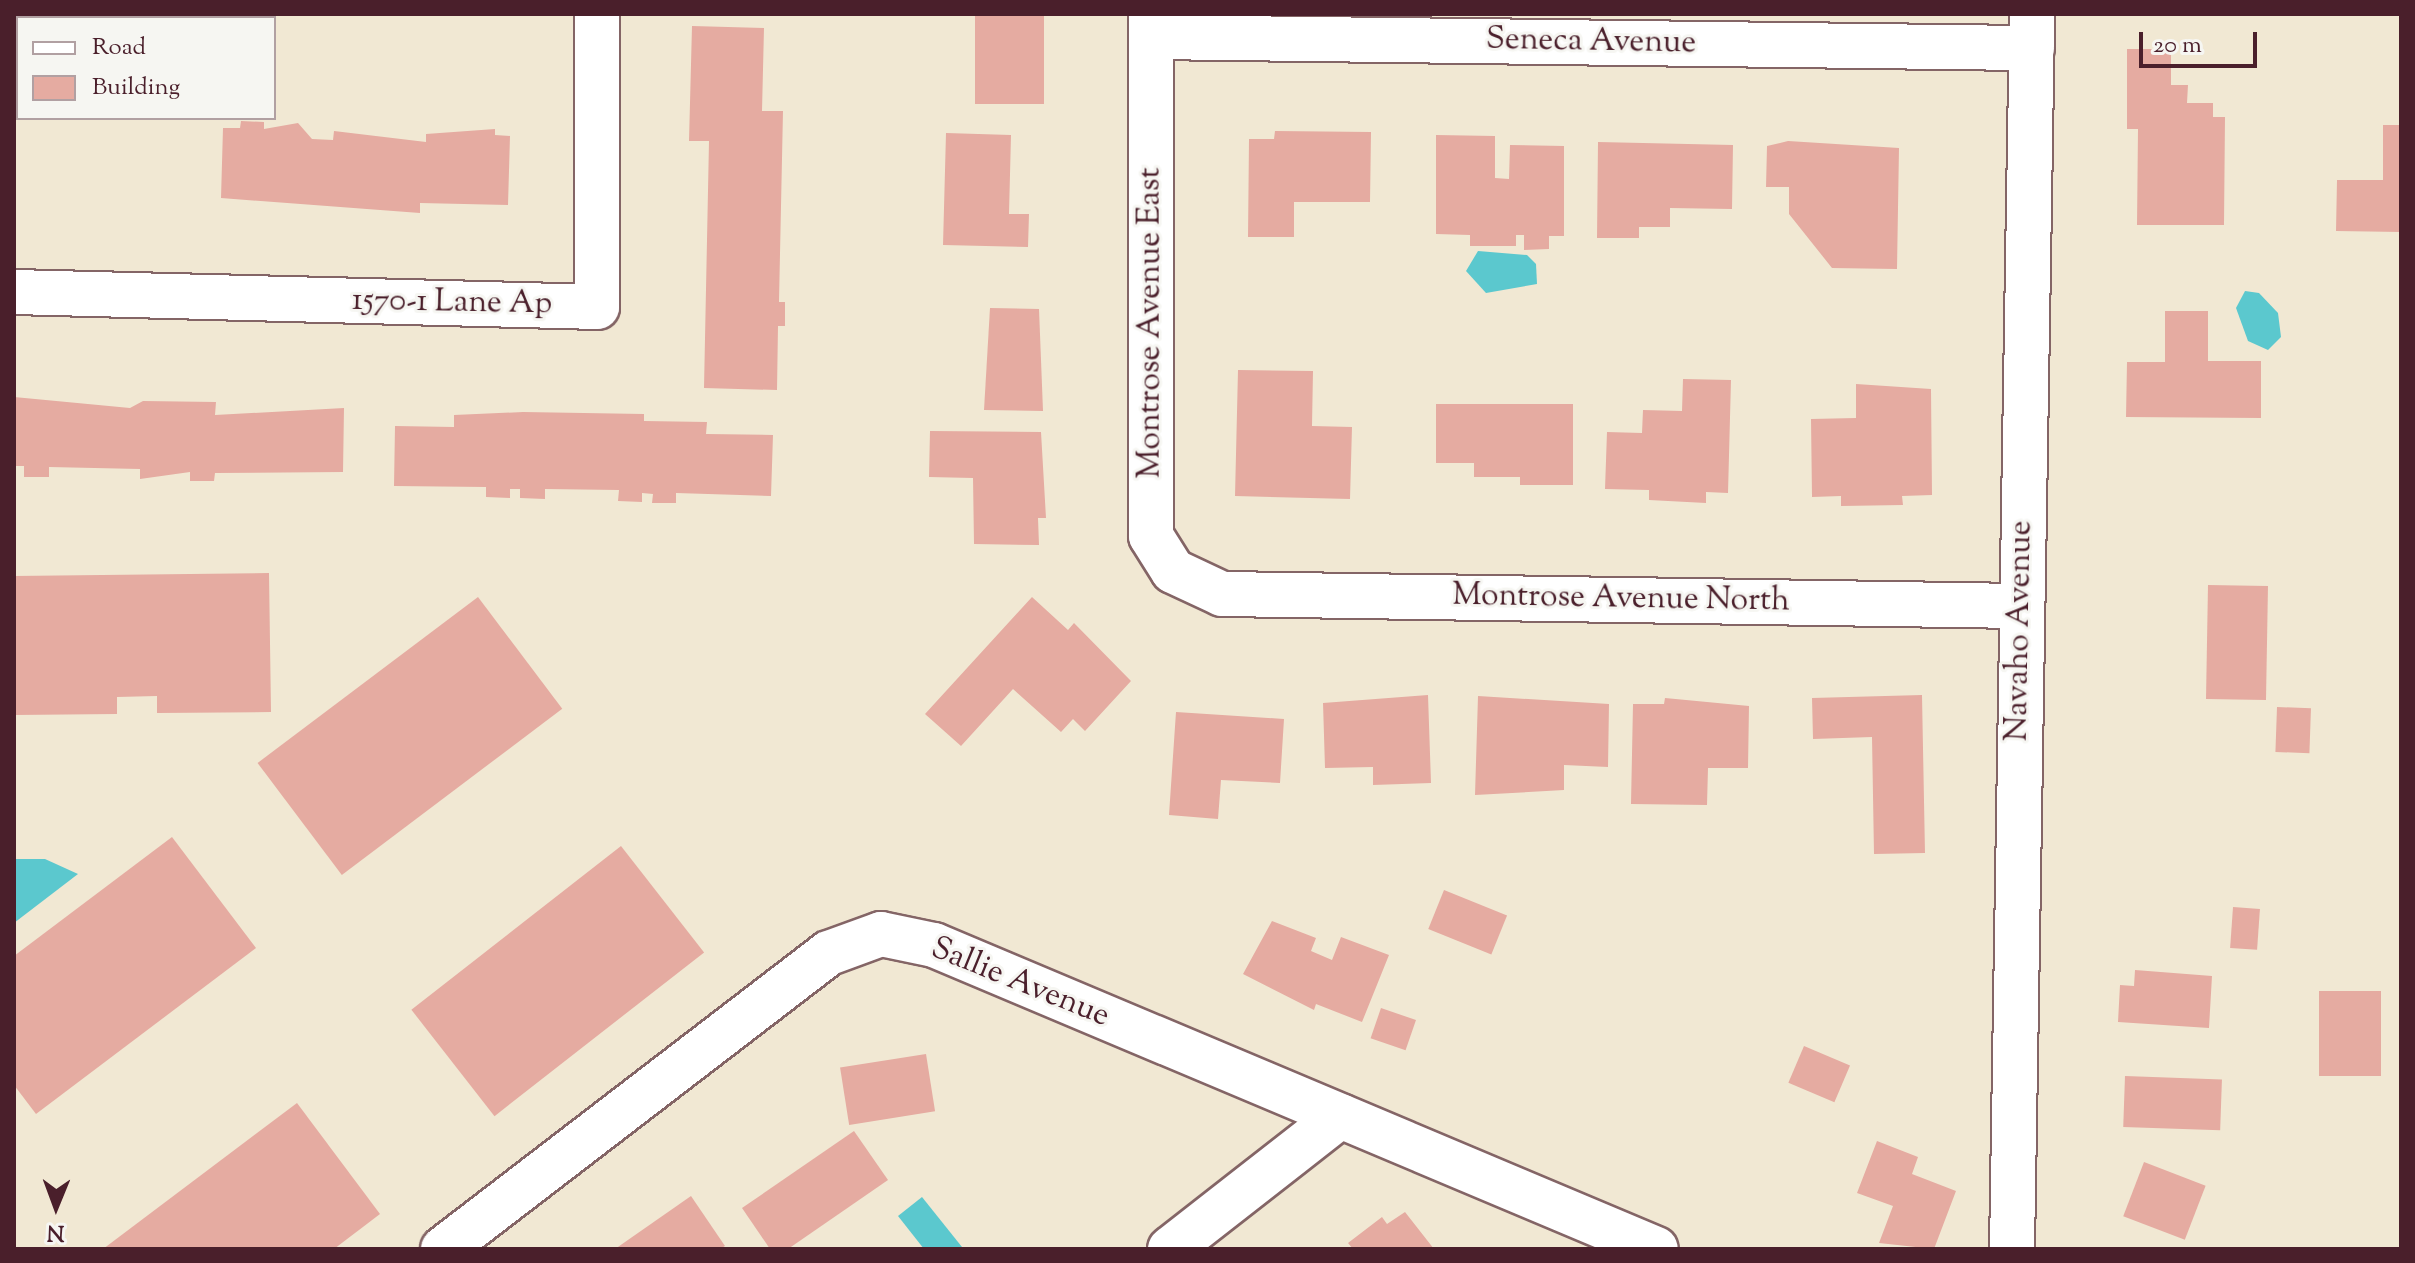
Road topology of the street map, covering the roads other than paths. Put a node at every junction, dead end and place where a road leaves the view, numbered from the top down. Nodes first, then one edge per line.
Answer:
1 (597, 14) edge
2 (1151, 25) edge
3 (2032, 31) edge
4 (14, 292) edge
5 (1222, 594) joint
6 (2020, 606) junction
7 (1340, 1116) junction
8 (443, 1249) edge
9 (1170, 1249) edge
10 (1656, 1249) edge
11 (2012, 1249) edge

1 - 4 street, 1570-1 Lane Ap
2 - 3 street, Seneca Avenue
2 - 5 street, Montrose Avenue East
3 - 6 street, Navaho Avenue
5 - 6 street, Montrose Avenue North
6 - 11 street, Navaho Avenue
7 - 8 street, Sallie Avenue
7 - 9 street
7 - 10 street, Sallie Avenue

